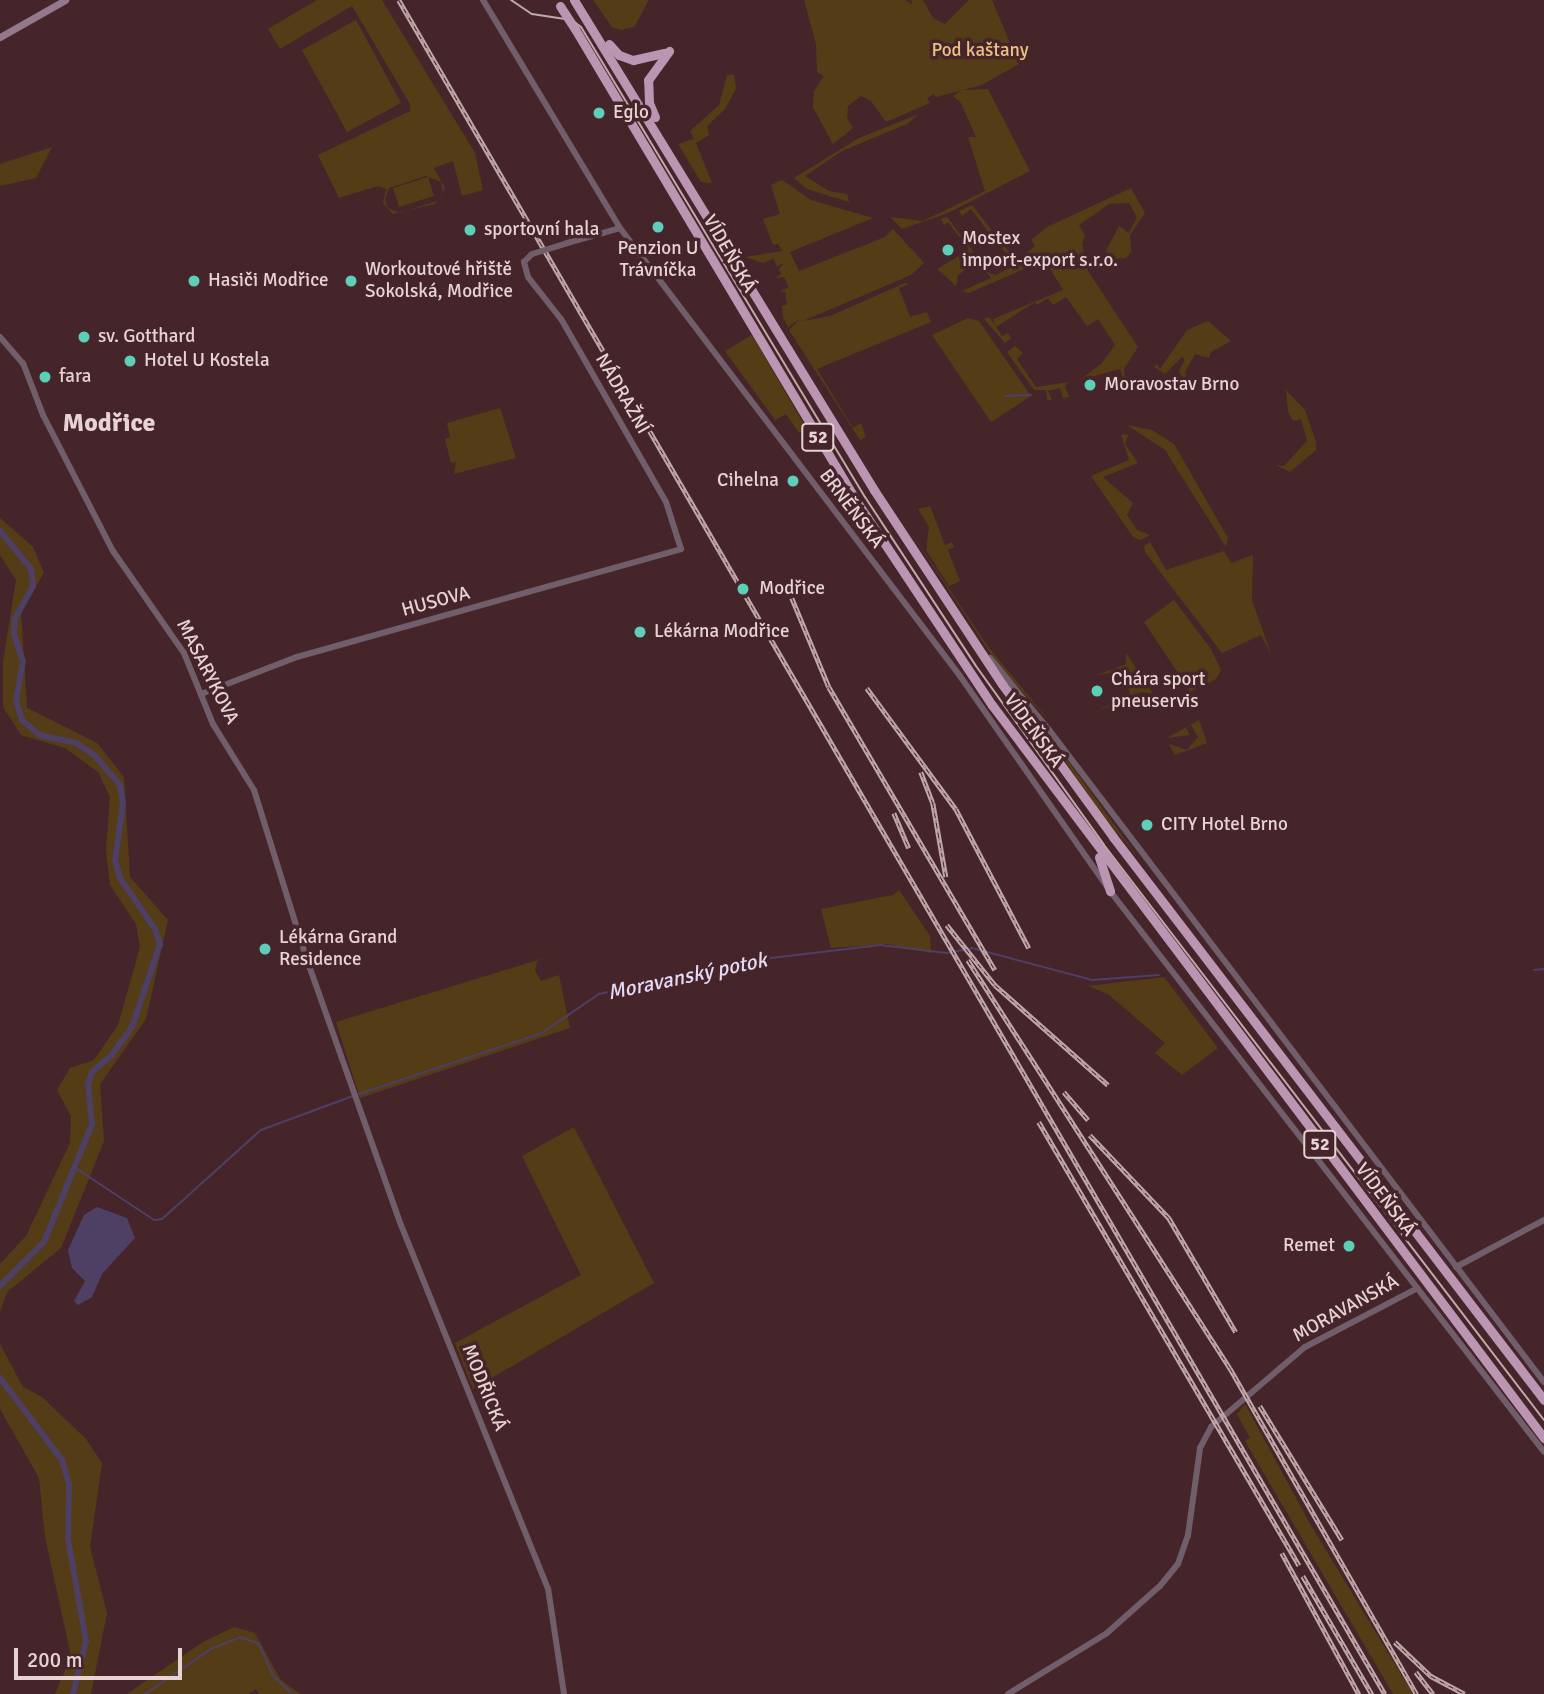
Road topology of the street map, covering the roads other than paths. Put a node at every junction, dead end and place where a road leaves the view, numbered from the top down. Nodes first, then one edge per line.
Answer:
1 (65, 0) edge
2 (483, 0) edge
3 (575, 0) edge
4 (558, 3) edge
5 (581, 10) junction
6 (0, 37) edge
7 (665, 139) junction
8 (620, 229) junction
9 (0, 337) edge
10 (681, 549) joint
11 (970, 634) junction
12 (201, 694) junction
13 (1097, 849) junction
14 (1110, 891) junction
15 (357, 1099) joint
16 (1544, 1220) edge
17 (1457, 1267) junction
18 (1418, 1287) junction
19 (1544, 1382) edge
20 (1544, 1401) edge
21 (1544, 1438) edge
22 (1544, 1452) edge
23 (564, 1694) edge
24 (1008, 1694) edge

1 - 6 main road
2 - 8 street, BRNĚNSKÁ
3 - 5 highway
4 - 13 highway, VÍDEŇSKÁ / 52, bridge
5 - 7 highway
5 - 7 highway
7 - 11 highway, VÍDEŇSKÁ / 52
8 - 10 street, NÁDRAŽNÍ, bridge
8 - 14 street, BRNĚNSKÁ
9 - 12 street, MASARYKOVA
10 - 12 street, HUSOVA
11 - 17 street, VÍDEŇSKÁ
11 - 20 highway, VÍDEŇSKÁ / 52
12 - 15 street, MASARYKOVA
13 - 14 highway
13 - 21 highway, VÍDEŇSKÁ / 52
14 - 18 street, VÍDEŇSKÁ
15 - 23 street, MODŘICKÁ
16 - 17 street
17 - 19 street, VÍDEŇSKÁ
18 - 22 street, VÍDEŇSKÁ
18 - 24 street, MORAVANSKÁ

